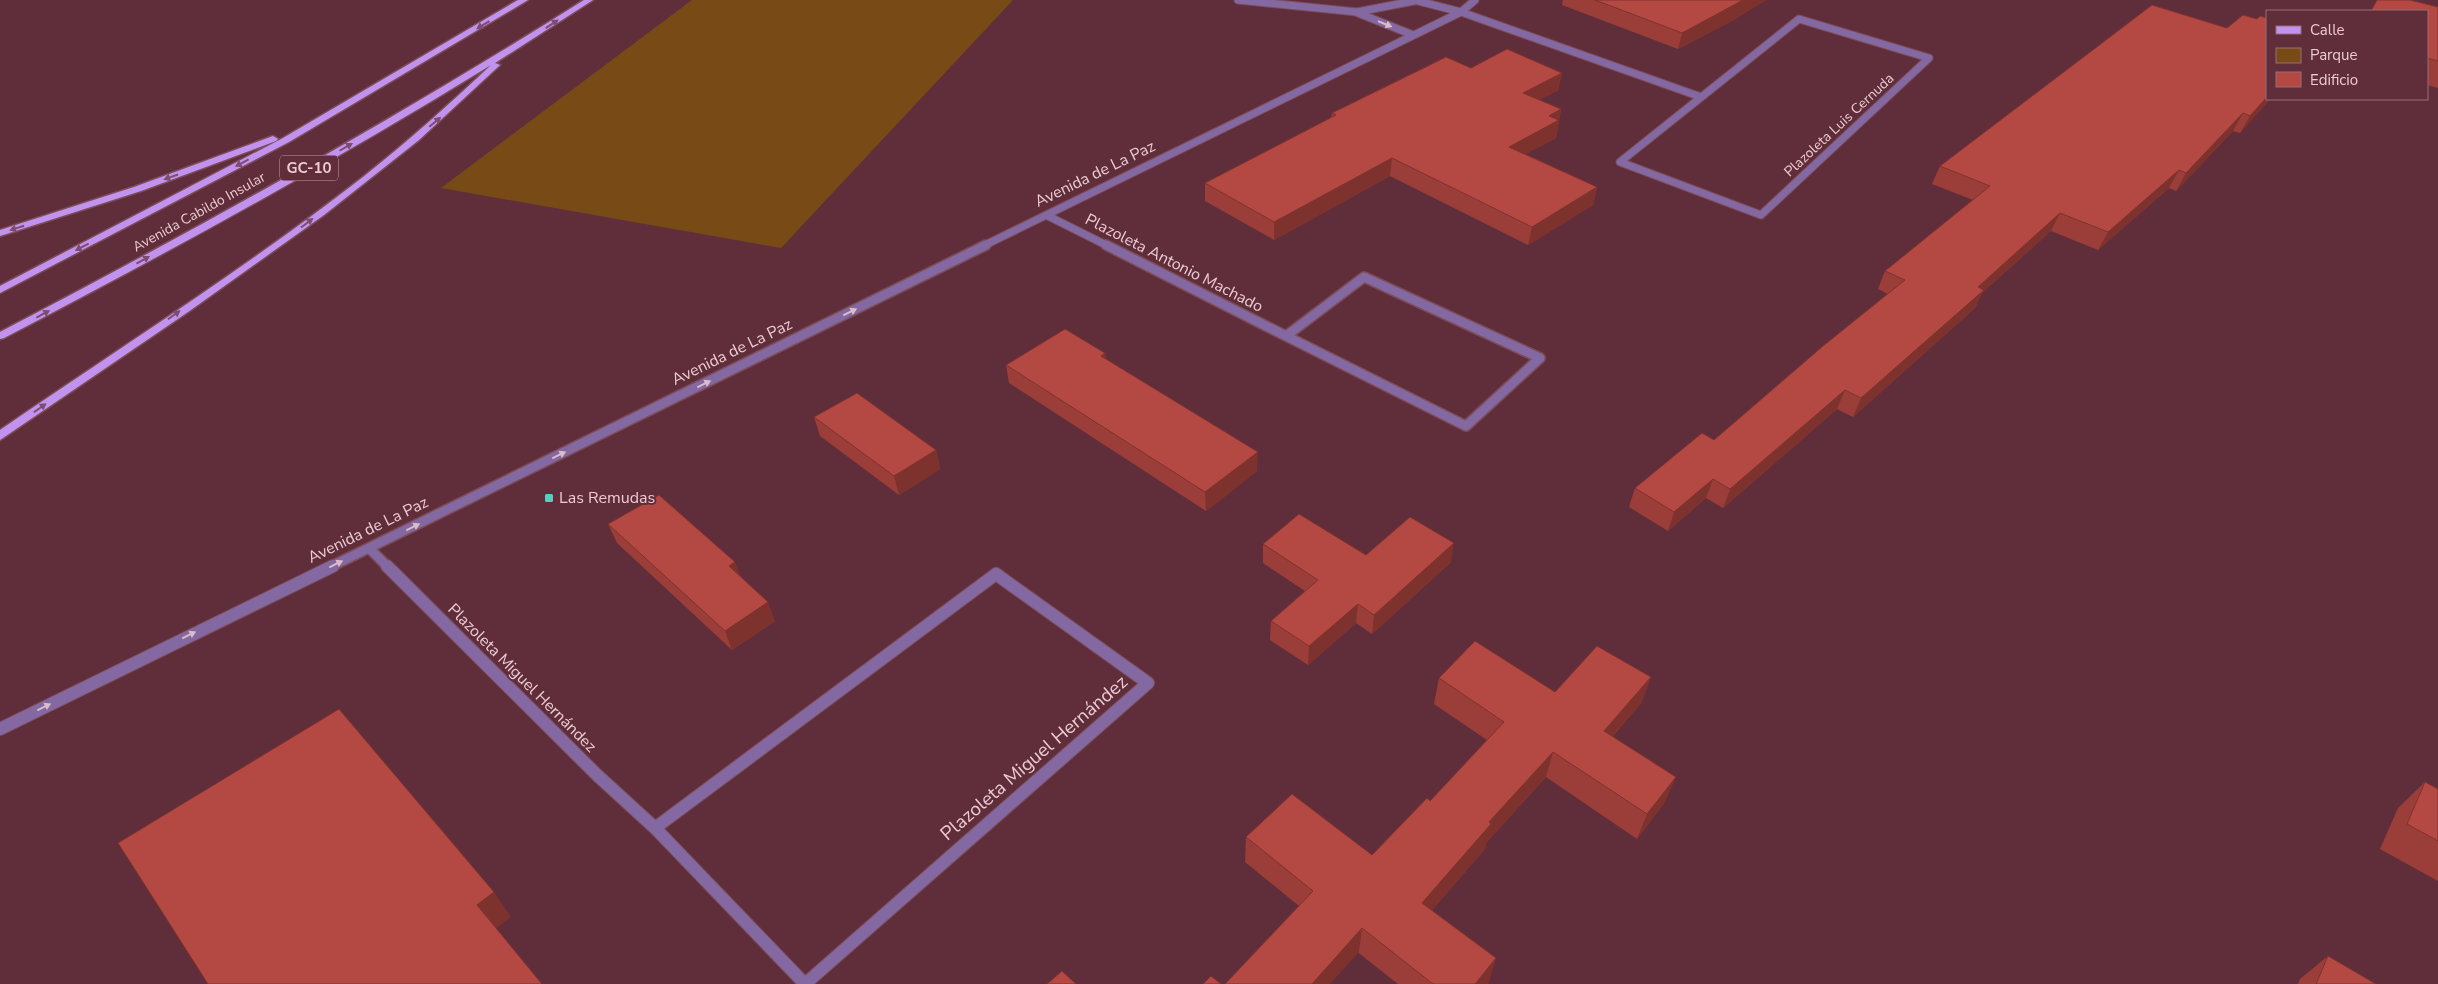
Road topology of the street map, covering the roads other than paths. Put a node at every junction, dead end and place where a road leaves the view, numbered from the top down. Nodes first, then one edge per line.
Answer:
1 (524, 0) edge
2 (589, 0) edge
3 (1238, 0) edge
4 (1418, 0) edge
5 (1474, 0) edge
6 (1357, 12) junction
7 (1460, 12) junction
8 (1413, 35) junction
9 (515, 48) junction
10 (406, 71) junction
11 (1701, 97) junction
12 (1048, 216) junction
13 (0, 233) edge
14 (0, 290) edge
15 (0, 336) edge
16 (1286, 336) junction
17 (0, 436) edge
18 (369, 548) junction
19 (0, 729) edge
20 (655, 828) junction

1 -> 10 main road, Avenida Cabildo Insular / GC-10
9 -> 2 main road, Avenida Cabildo Insular / GC-10
3 - 6 street
4 - 6 street
4 - 7 street
5 - 7 street, Avenida de La Paz
6 -> 8 street
7 - 8 street, Avenida de La Paz
7 - 11 street
8 - 12 street, Avenida de La Paz
15 -> 9 main road, Avenida Cabildo Insular / GC-10
17 -> 9 main road
10 -> 13 main road
10 -> 14 main road, Avenida Cabildo Insular / GC-10
11 - 11 street, Plazoleta Luis Cernuda
12 - 16 street, Plazoleta Antonio Machado
18 -> 12 street, Avenida de La Paz
16 - 16 street, Plazoleta Antonio Machado
19 -> 18 street, Avenida de La Paz
18 - 20 street, Plazoleta Miguel Hernández
20 - 20 street, Plazoleta Miguel Hernández

